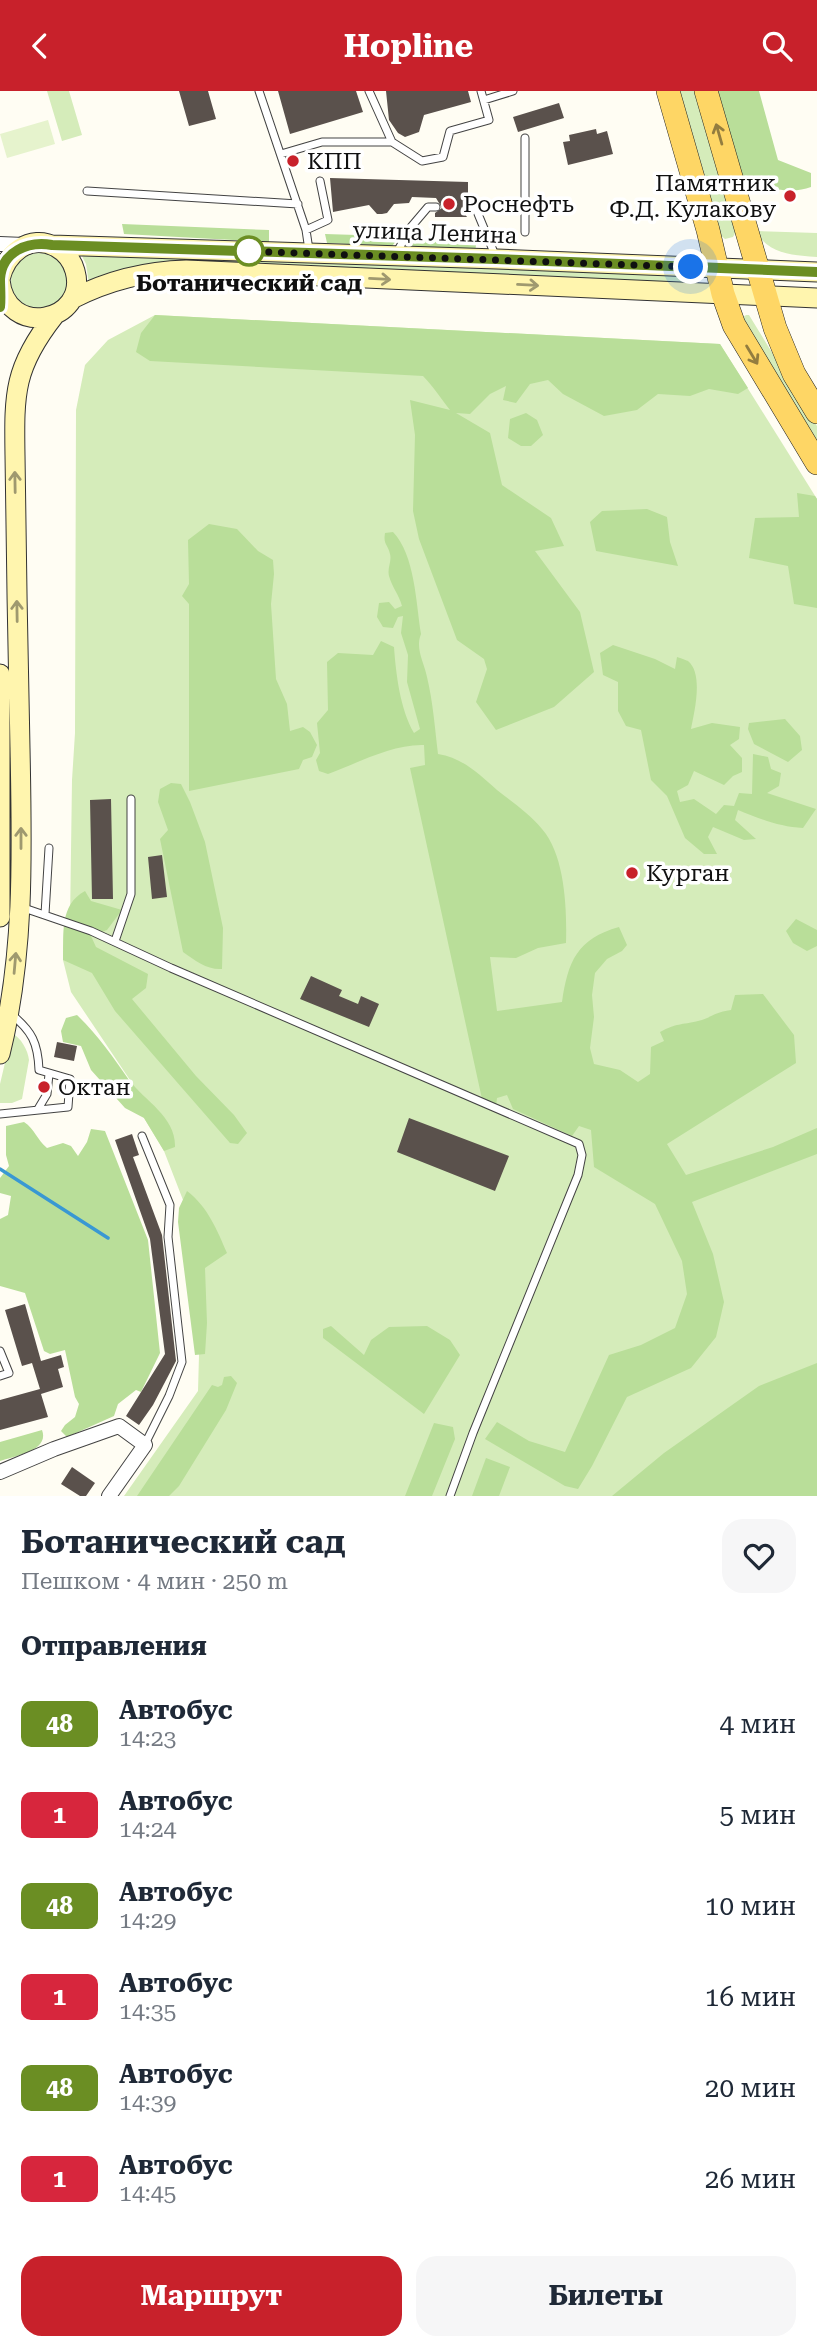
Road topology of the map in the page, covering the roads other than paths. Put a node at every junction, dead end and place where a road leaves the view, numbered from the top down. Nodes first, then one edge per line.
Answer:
1 (259, 91) edge
2 (369, 91) edge
3 (481, 91) edge
4 (513, 91) edge
5 (668, 91) edge
6 (706, 91) edge
7 (484, 100) junction
8 (524, 138) dead end
9 (392, 142) junction
10 (281, 154) junction
11 (320, 181) dead end
12 (87, 191) dead end
13 (298, 204) junction
14 (436, 207) dead end
15 (467, 209) dead end
16 (306, 230) junction
17 (525, 232) dead end
18 (0, 244) edge
19 (24, 245) junction
20 (52, 245) junction
21 (310, 253) junction
22 (395, 256) junction
23 (496, 259) junction
24 (717, 268) junction
25 (757, 270) junction
26 (817, 272) edge
27 (0, 289) edge
28 (723, 294) junction
29 (765, 296) junction
30 (817, 298) edge
31 (72, 299) junction
32 (54, 316) junction
33 (817, 412) edge
34 (817, 463) edge
35 (0, 674) edge
36 (0, 691) edge
37 (131, 799) dead end
38 (1, 843) edge
39 (49, 848) dead end
40 (20, 907) junction
41 (45, 914) junction
42 (0, 917) edge
43 (115, 941) junction
44 (9, 1012) junction
45 (0, 1054) edge
46 (49, 1075) junction
47 (38, 1109) junction
48 (0, 1114) edge
49 (142, 1136) dead end
50 (0, 1351) edge
51 (0, 1376) edge
52 (145, 1445) junction
53 (0, 1472) edge
54 (109, 1496) edge
55 (450, 1496) edge

1 - 10 lane
2 - 9 lane
3 - 7 lane
4 - 7 lane
5 - 24 main road
25 -> 6 main road
7 - 9 lane
8 - 17 lane
9 - 10 lane
10 - 13 lane
11 - 16 lane
12 - 13 lane
13 - 16 lane
14 - 22 lane
15 - 23 lane
16 - 21 lane
18 - 19 street
19 - 20 main road
19 - 27 main road
20 - 21 main road, улица Ленина
20 - 31 main road
21 - 22 main road, улица Ленина
22 - 23 main road, улица Ленина
23 - 24 main road, улица Ленина
24 - 25 main road, улица Ленина
24 - 28 main road
25 - 26 main road, улица Ленина
25 - 29 main road
27 - 32 main road
28 - 29 main road, улица Ленина
31 -> 28 main road, улица Ленина
28 -> 34 main road
29 - 30 main road, улица Ленина
29 - 33 main road
31 - 32 main road
40 -> 32 main road
35 - 36 main road
36 - 38 main road
37 - 43 lane
38 - 42 main road
39 - 41 lane
40 - 41 lane
44 -> 40 main road
41 - 43 lane
43 - 55 lane
44 - 45 main road
44 - 46 lane
46 - 47 lane
46 - 47 lane
47 - 48 lane
49 - 52 lane
50 - 51 lane
52 - 53 street
52 - 54 street

